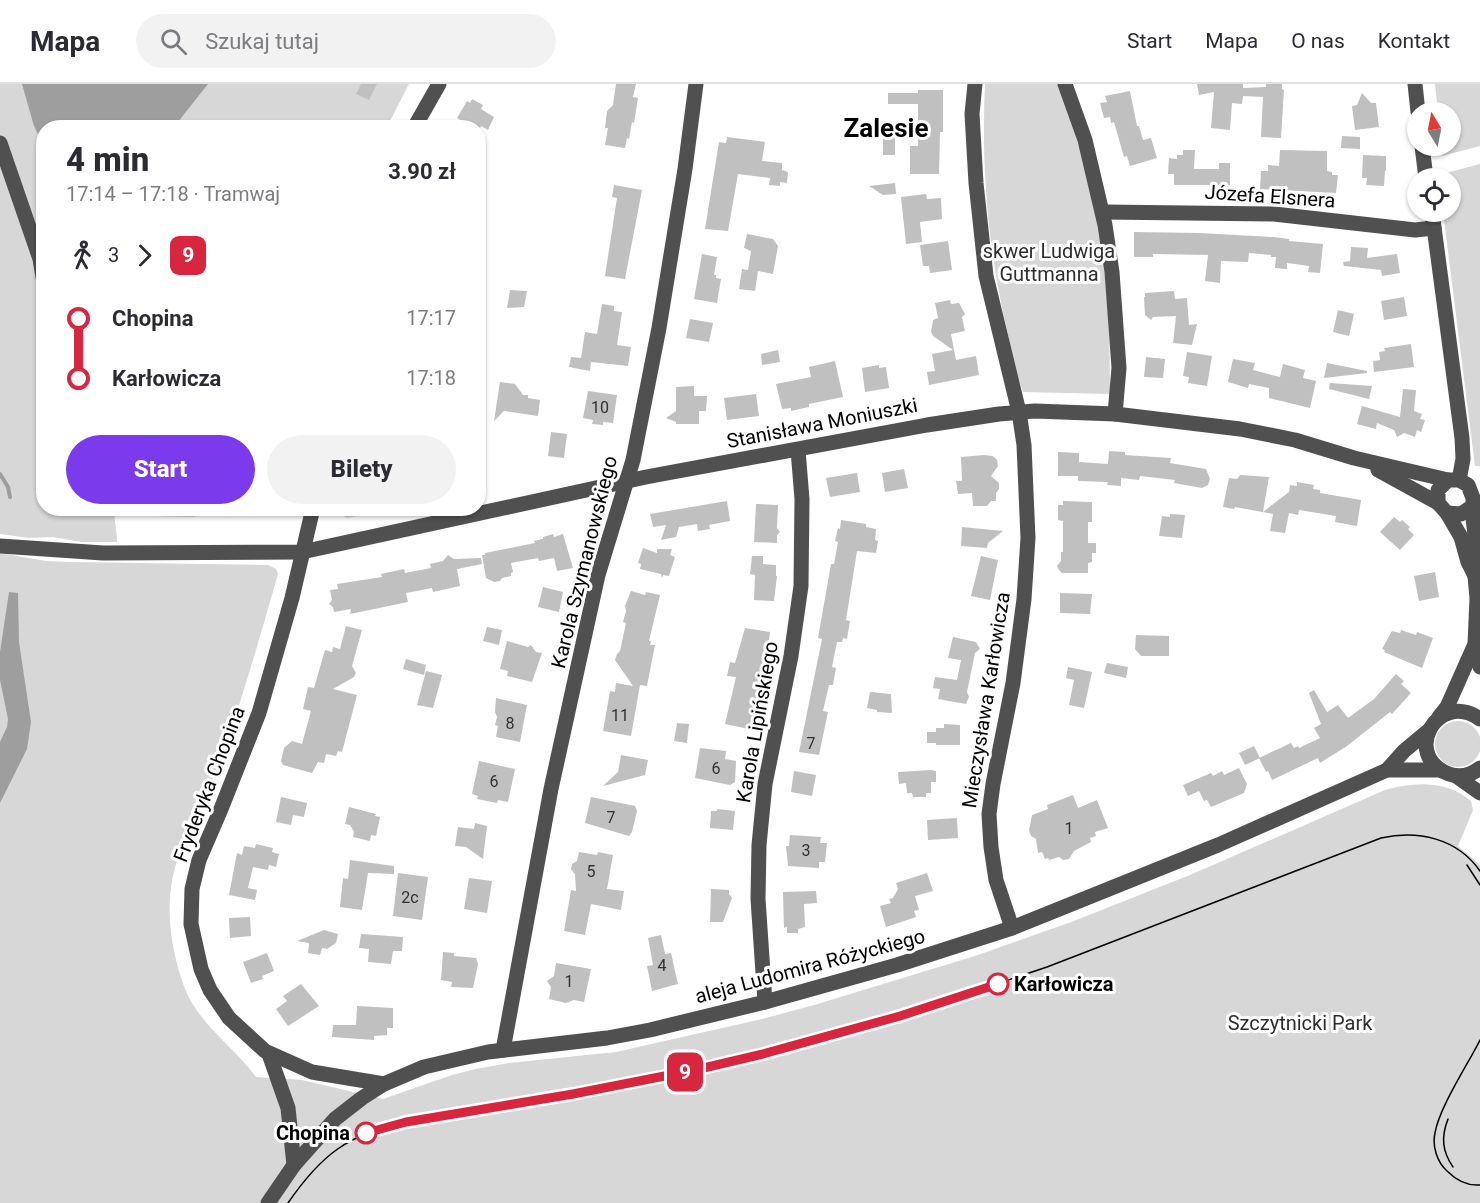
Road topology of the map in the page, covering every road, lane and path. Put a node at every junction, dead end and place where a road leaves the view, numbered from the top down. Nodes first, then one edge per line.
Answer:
1 (439, 84) edge
2 (696, 84) edge
3 (975, 84) edge
4 (1065, 84) edge
5 (1415, 84) edge
6 (1417, 102) edge
7 (419, 120) edge
8 (0, 143) edge
9 (1103, 212) junction
10 (1433, 222) edge
11 (1434, 228) junction
12 (36, 247) edge
13 (1019, 412) junction
14 (1115, 414) junction
15 (798, 450) junction
16 (1354, 458) junction
17 (1454, 480) junction
18 (625, 482) junction
19 (1473, 506) junction
20 (1442, 508) junction
21 (486, 512) edge
22 (311, 516) edge
23 (468, 516) edge
24 (0, 546) edge
25 (302, 552) junction
26 (1475, 576) junction
27 (1475, 644) junction
28 (1480, 667) edge
29 (1440, 717) junction
30 (1480, 719) edge
31 (1428, 731) junction
32 (1480, 768) edge
33 (1387, 770) junction
34 (1440, 770) junction
35 (1456, 776) junction
36 (1480, 793) edge
37 (1012, 928) junction
38 (765, 1002) junction
39 (503, 1050) junction
40 (269, 1054) junction
41 (384, 1084) junction
42 (294, 1165) junction
43 (268, 1203) edge

1 - 7 street
2 - 18 street, Karola Szymanowskiego
3 - 13 street, Mieczysława Karłowicza
4 - 9 street
5 - 6 street
8 - 12 street
9 - 11 street, Józefa Elsnera
9 - 14 street
10 - 11 street
11 - 17 street
13 - 14 street, Stanisława Moniuszki
13 - 15 street, Stanisława Moniuszki
13 - 37 street, Mieczysława Karłowicza
14 - 16 street, Stanisława Moniuszki
15 - 18 street, Stanisława Moniuszki
15 - 38 street, Karola Lipińskiego
16 - 17 street, Stanisława Moniuszki
16 - 20 street, Stanisława Moniuszki
17 - 19 street
17 - 20 street
18 - 21 street, Stanisława Moniuszki
18 - 39 street, Karola Szymanowskiego
19 - 20 street
19 - 26 street
20 - 26 street
22 - 25 street, Fryderyka Chopina
23 - 25 street, Stanisława Moniuszki
24 - 25 street, Stanisława Moniuszki
25 - 40 street, Fryderyka Chopina
26 - 27 street
27 - 28 street
27 - 29 street, aleja Ludomira Różyckiego
29 - 30 street
29 - 31 street, aleja Ludomira Różyckiego
31 - 33 street, aleja Ludomira Różyckiego
31 - 34 street
32 - 35 street
33 - 34 street, aleja Ludomira Różyckiego
33 - 37 street, aleja Ludomira Różyckiego
34 - 35 street
35 - 36 street
37 - 38 street, aleja Ludomira Różyckiego
38 - 39 street, aleja Ludomira Różyckiego
39 - 41 street, aleja Ludomira Różyckiego
40 - 41 street, Fryderyka Chopina
40 - 42 street, Fryderyka Chopina
41 - 42 street, aleja Ludomira Różyckiego
42 - 43 street, aleja Ludomira Różyckiego

